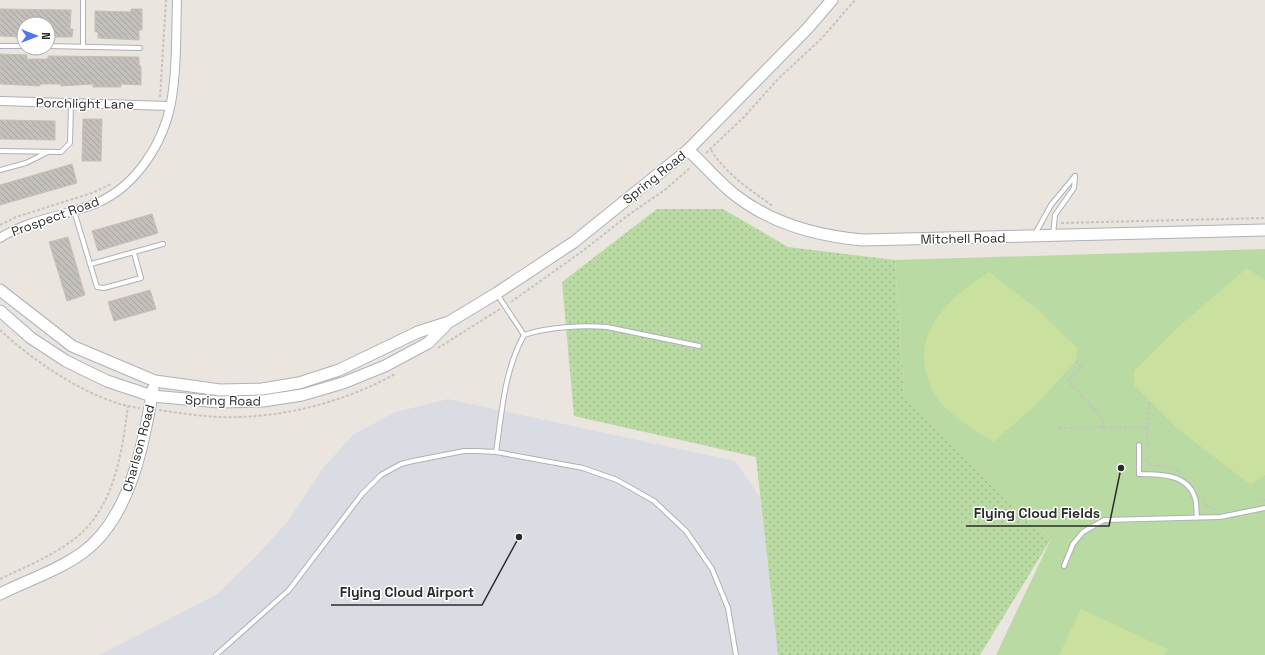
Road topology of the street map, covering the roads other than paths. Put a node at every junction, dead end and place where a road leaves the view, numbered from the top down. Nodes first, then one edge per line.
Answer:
1 (83, 0) edge
2 (178, 0) edge
3 (832, 0) edge
4 (0, 46) edge
5 (16, 46) edge
6 (56, 46) edge
7 (83, 47) junction
8 (140, 48) dead end
9 (0, 102) edge
10 (71, 102) junction
11 (170, 106) junction
12 (688, 150) junction
13 (0, 151) edge
14 (49, 152) junction
15 (0, 170) edge
16 (74, 211) junction
17 (1265, 230) edge
18 (1033, 236) junction
19 (1053, 236) junction
20 (0, 238) edge
21 (163, 244) dead end
22 (134, 253) junction
23 (91, 264) junction
24 (0, 290) edge
25 (497, 293) junction
26 (0, 311) edge
27 (449, 322) junction
28 (524, 335) junction
29 (699, 346) dead end
30 (155, 381) junction
31 (152, 396) junction
32 (1139, 445) dead end
33 (496, 452) junction
34 (1265, 508) edge
35 (1197, 517) junction
36 (1064, 566) dead end
37 (0, 594) edge
38 (216, 655) edge
39 (736, 655) edge

1 - 7 lane
2 - 11 street, Prospect Road
3 - 12 main road, Spring Road
4 - 5 lane
6 - 7 lane
7 - 8 lane
9 - 10 street, Porchlight Lane
10 - 11 street, Porchlight Lane
10 - 14 lane
11 - 16 street, Prospect Road
12 - 18 main road, Mitchell Road
12 - 25 main road, Spring Road
13 - 14 lane
14 - 15 lane
16 - 20 street, Prospect Road
16 - 23 lane
17 - 19 main road, Mitchell Road
18 - 19 main road, Mitchell Road
18 - 19 lane
21 - 22 lane
22 - 23 lane
22 - 23 lane
24 - 30 main road, Spring Road
25 - 27 main road, Spring Road
25 - 28 lane
26 - 31 main road, Spring Road
27 - 30 main road, Spring Road
27 - 31 main road, Spring Road
28 - 29 lane
28 - 33 lane
30 - 31 main road, Charlson Road
31 - 37 main road, Charlson Road
32 - 35 lane
33 - 38 lane
33 - 39 lane
34 - 35 lane
35 - 36 lane

